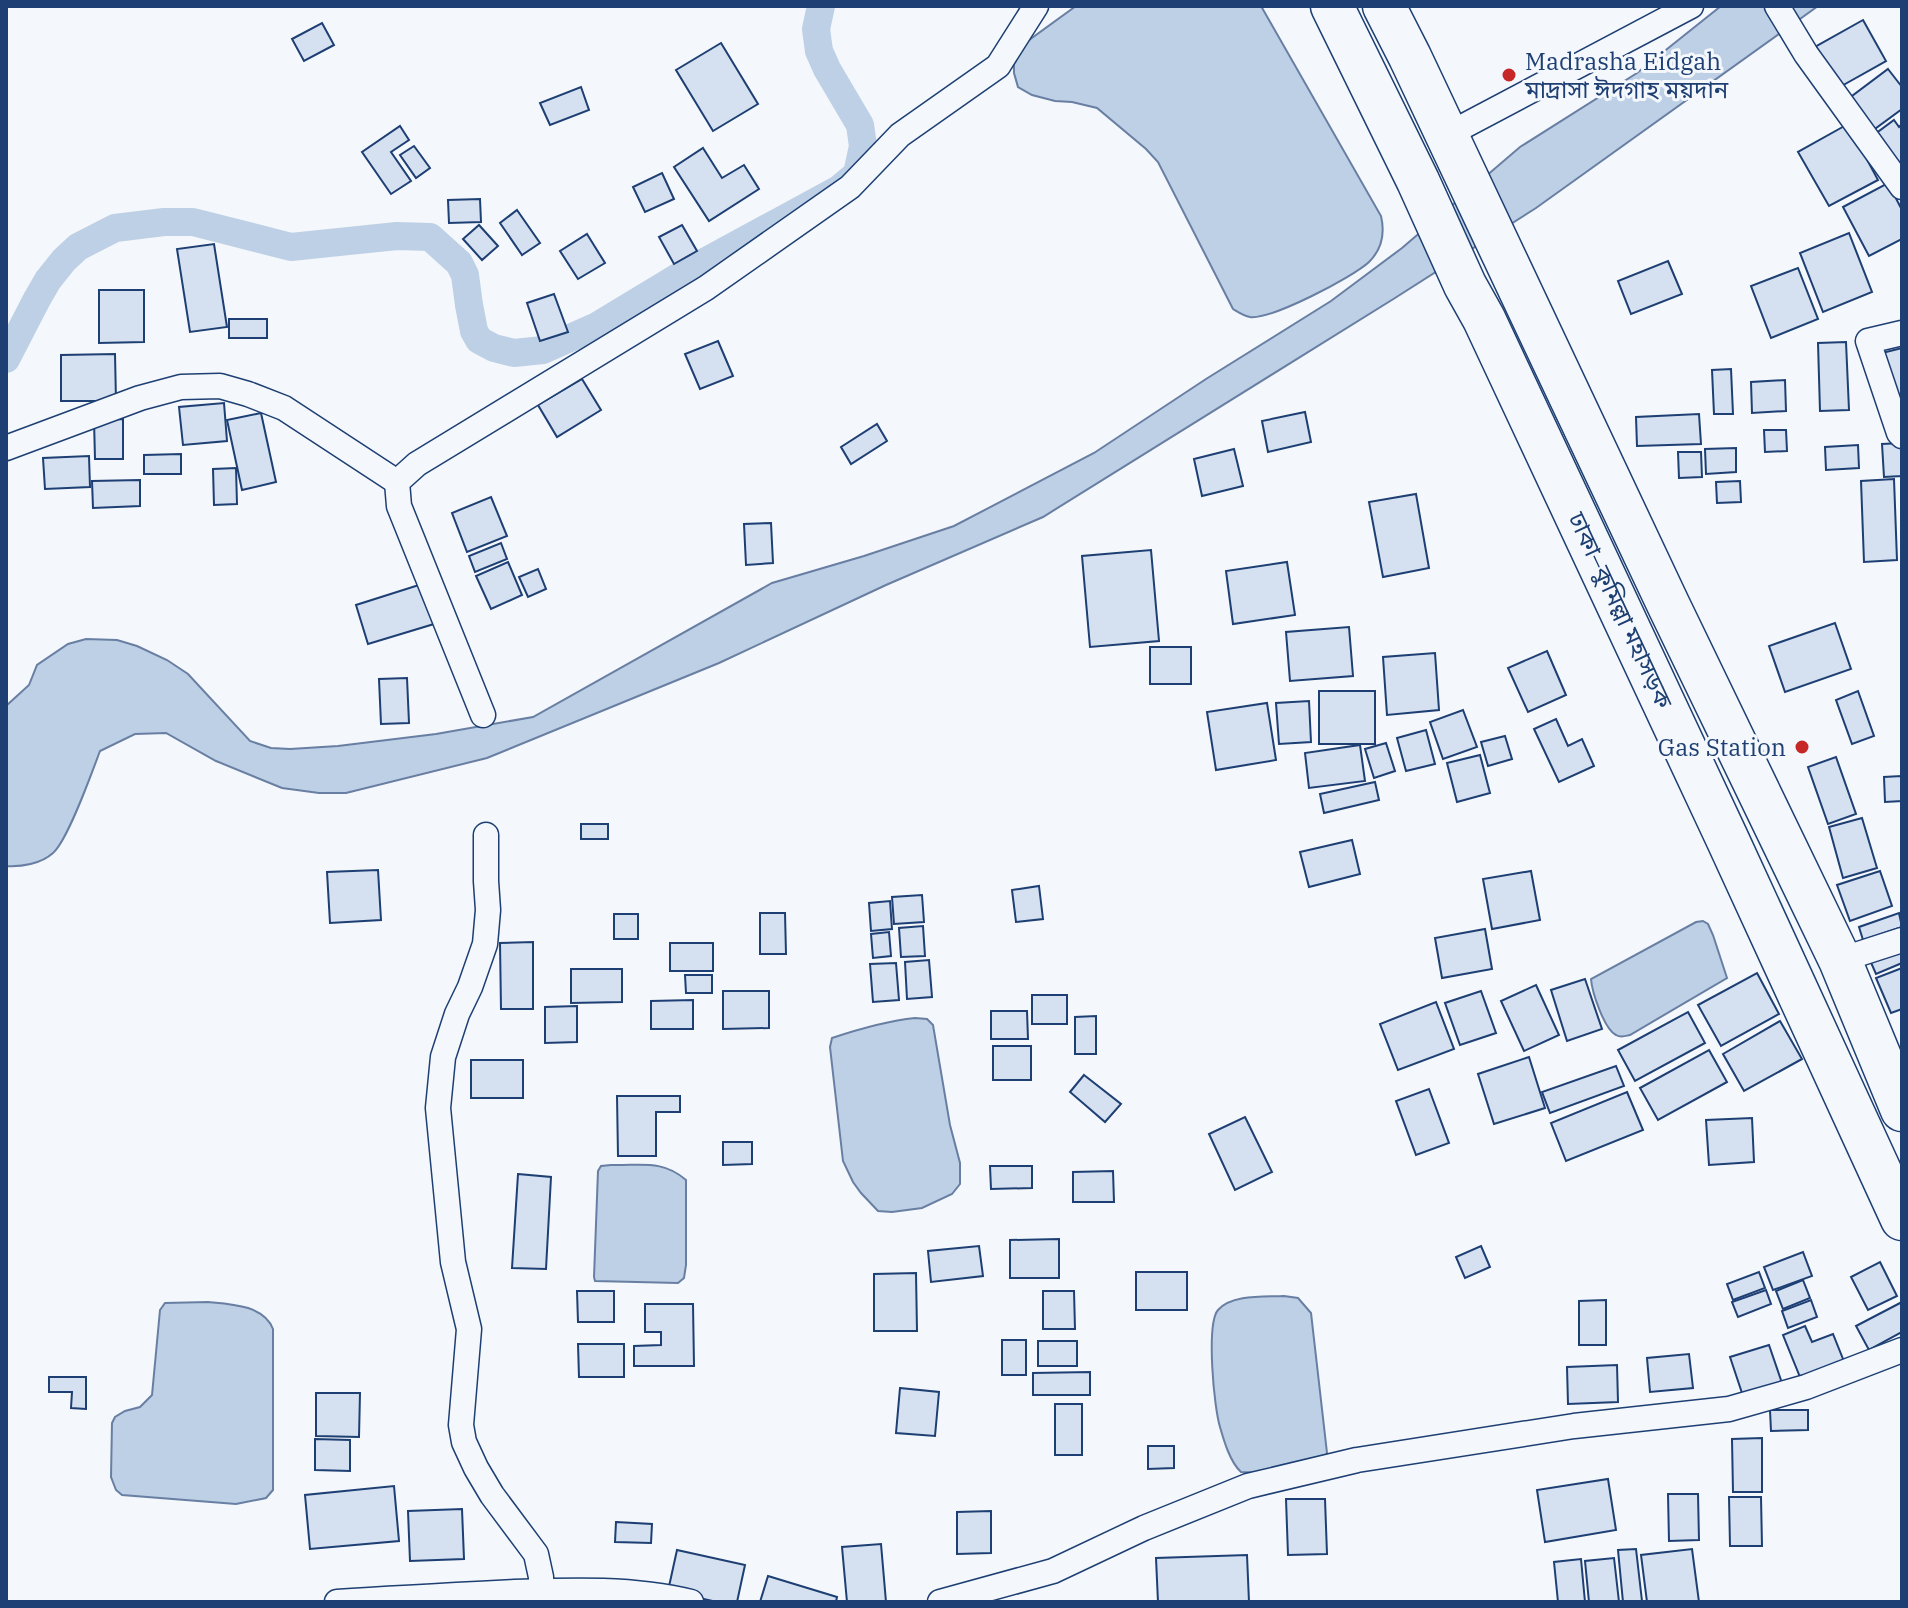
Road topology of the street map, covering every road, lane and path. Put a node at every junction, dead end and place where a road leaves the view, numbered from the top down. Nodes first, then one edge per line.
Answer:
1 (1036, 6) edge
2 (1332, 6) edge
3 (1384, 6) edge
4 (1691, 6) edge
5 (1777, 6) edge
6 (1453, 150) junction
7 (1902, 187) edge
8 (1902, 333) edge
9 (1902, 436) edge
10 (6, 448) edge
11 (397, 482) junction
12 (483, 715) dead end
13 (486, 835) dead end
14 (1902, 940) edge
15 (1840, 960) junction
16 (1861, 1010) junction
17 (1902, 1059) edge
18 (1902, 1110) edge
19 (1902, 1219) edge
20 (1902, 1350) edge
21 (541, 1591) junction
22 (337, 1602) edge
23 (691, 1602) edge
24 (940, 1602) edge

1 - 11 street
2 - 19 highway, ঢাকা–কুমিল্লা মহাসড়ক
3 - 6 highway, ঢাকা–কুমিল্লা মহাসড়ক
4 - 6 street
5 - 7 street
6 - 15 highway, ঢাকা–কুমিল্লা মহাসড়ক
8 - 9 street
10 - 11 street
11 - 12 street
13 - 21 street
14 - 15 street
15 - 16 highway, ঢাকা–কুমিল্লা মহাসড়ক
16 - 17 highway
16 - 18 highway, ঢাকা–কুমিল্লা মহাসড়ক
20 - 24 street
21 - 22 street
21 - 23 street

